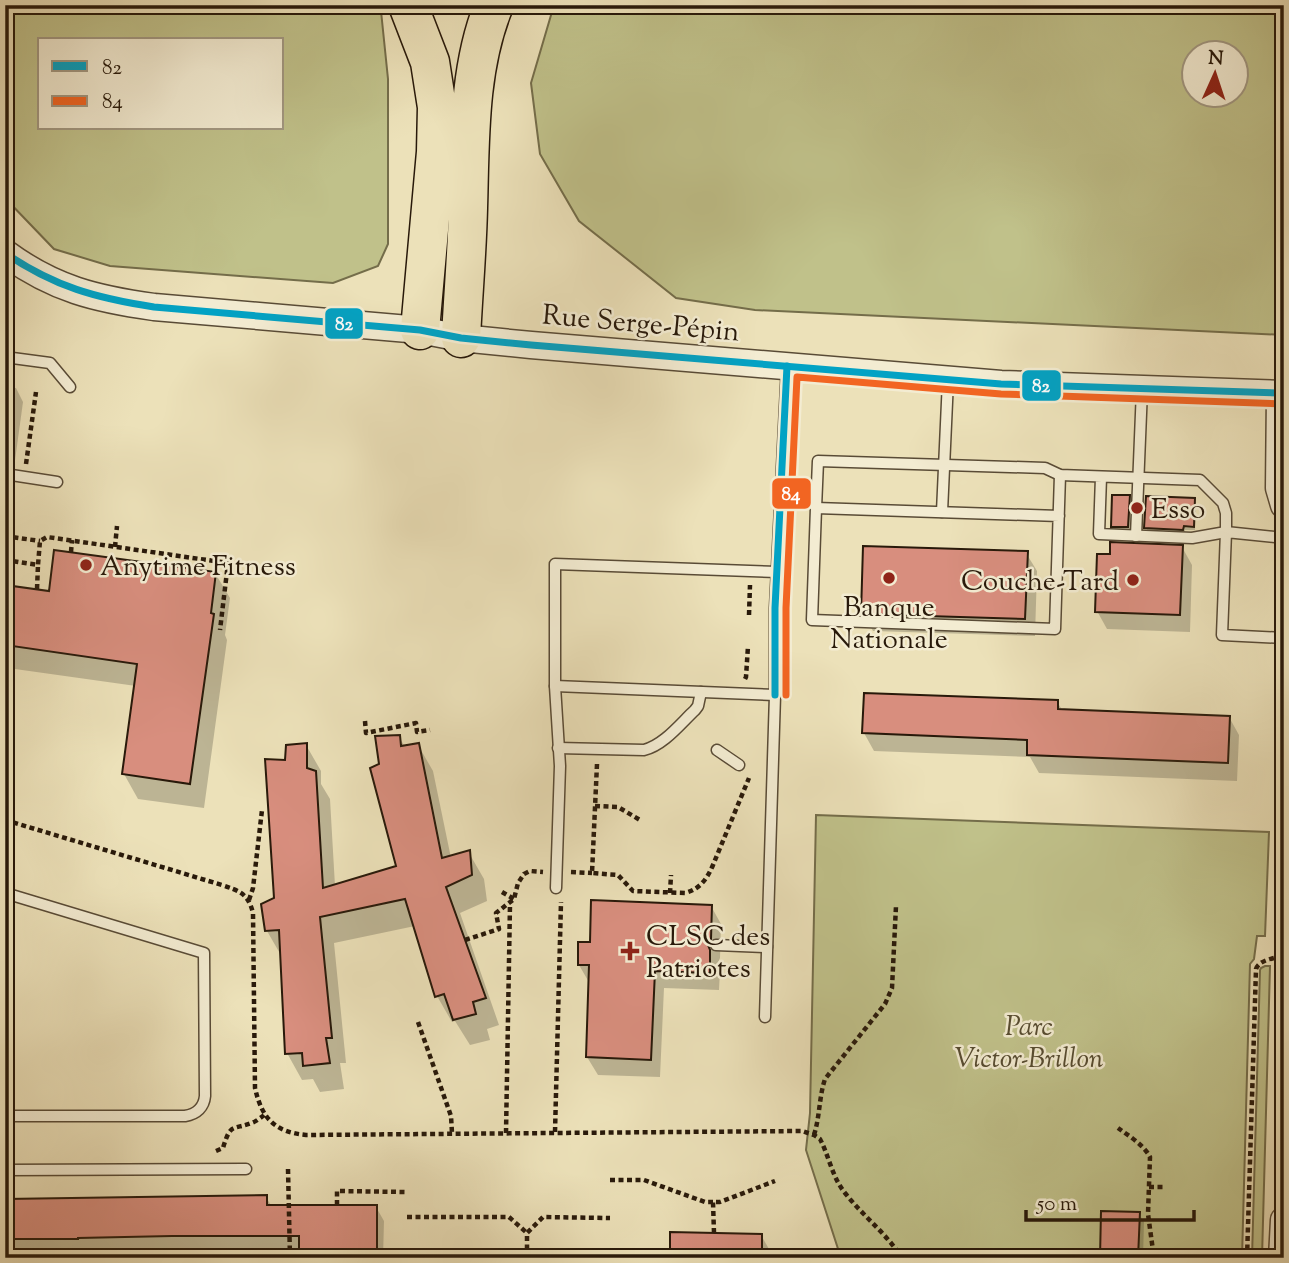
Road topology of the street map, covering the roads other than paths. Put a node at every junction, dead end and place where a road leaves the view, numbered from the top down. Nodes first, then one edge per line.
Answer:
1 (408, 5) edge
2 (494, 5) edge
3 (5, 253) edge
4 (420, 330) junction
5 (460, 338) junction
6 (5, 357) edge
7 (787, 366) junction
8 (948, 380) junction
9 (70, 387) dead end
10 (1142, 389) junction
11 (1282, 393) edge
12 (944, 465) junction
13 (5, 474) edge
14 (1060, 475) junction
15 (1101, 477) junction
16 (1138, 478) junction
17 (57, 482) dead end
18 (1284, 505) edge
19 (816, 508) junction
20 (943, 512) junction
21 (1059, 516) junction
22 (1226, 532) junction
23 (1136, 536) junction
24 (1284, 538) edge
25 (777, 572) junction
26 (1284, 638) edge
27 (555, 686) junction
28 (701, 692) junction
29 (775, 695) junction
30 (558, 748) junction
31 (717, 750) dead end
32 (740, 765) dead end
33 (5, 893) edge
34 (559, 893) road end
35 (716, 945) dead end
36 (767, 947) junction
37 (765, 1017) dead end
38 (5, 1116) edge
39 (246, 1169) dead end
40 (5, 1170) edge
41 (1284, 1220) edge
42 (1282, 1258) edge

1 - 4 highway
2 - 5 highway
3 - 4 street, Rue Serge-Pépin
4 - 5 street, Rue Serge-Pépin
5 - 7 street, Rue Serge-Pépin
6 - 9 lane
7 - 8 street, Rue Serge-Pépin
7 - 25 lane
8 - 10 street, Rue Serge-Pépin
8 - 12 lane
10 - 11 street, Rue Serge-Pépin
10 - 16 lane
11 - 18 street
12 - 14 lane
12 - 19 lane
12 - 20 lane
13 - 17 lane
14 - 15 lane
14 - 21 lane
15 - 16 lane
15 - 23 lane
16 - 22 lane
16 - 23 lane
19 - 20 lane
19 - 21 lane
20 - 21 lane
22 - 23 lane
22 - 24 lane
22 - 26 lane
25 - 27 lane
25 - 29 lane
27 - 28 lane
27 - 30 lane
28 - 29 lane
28 - 30 lane
29 - 36 lane
30 - 34 lane
31 - 32 lane
33 - 38 lane
35 - 36 lane
36 - 37 lane
39 - 40 lane
41 - 42 street

